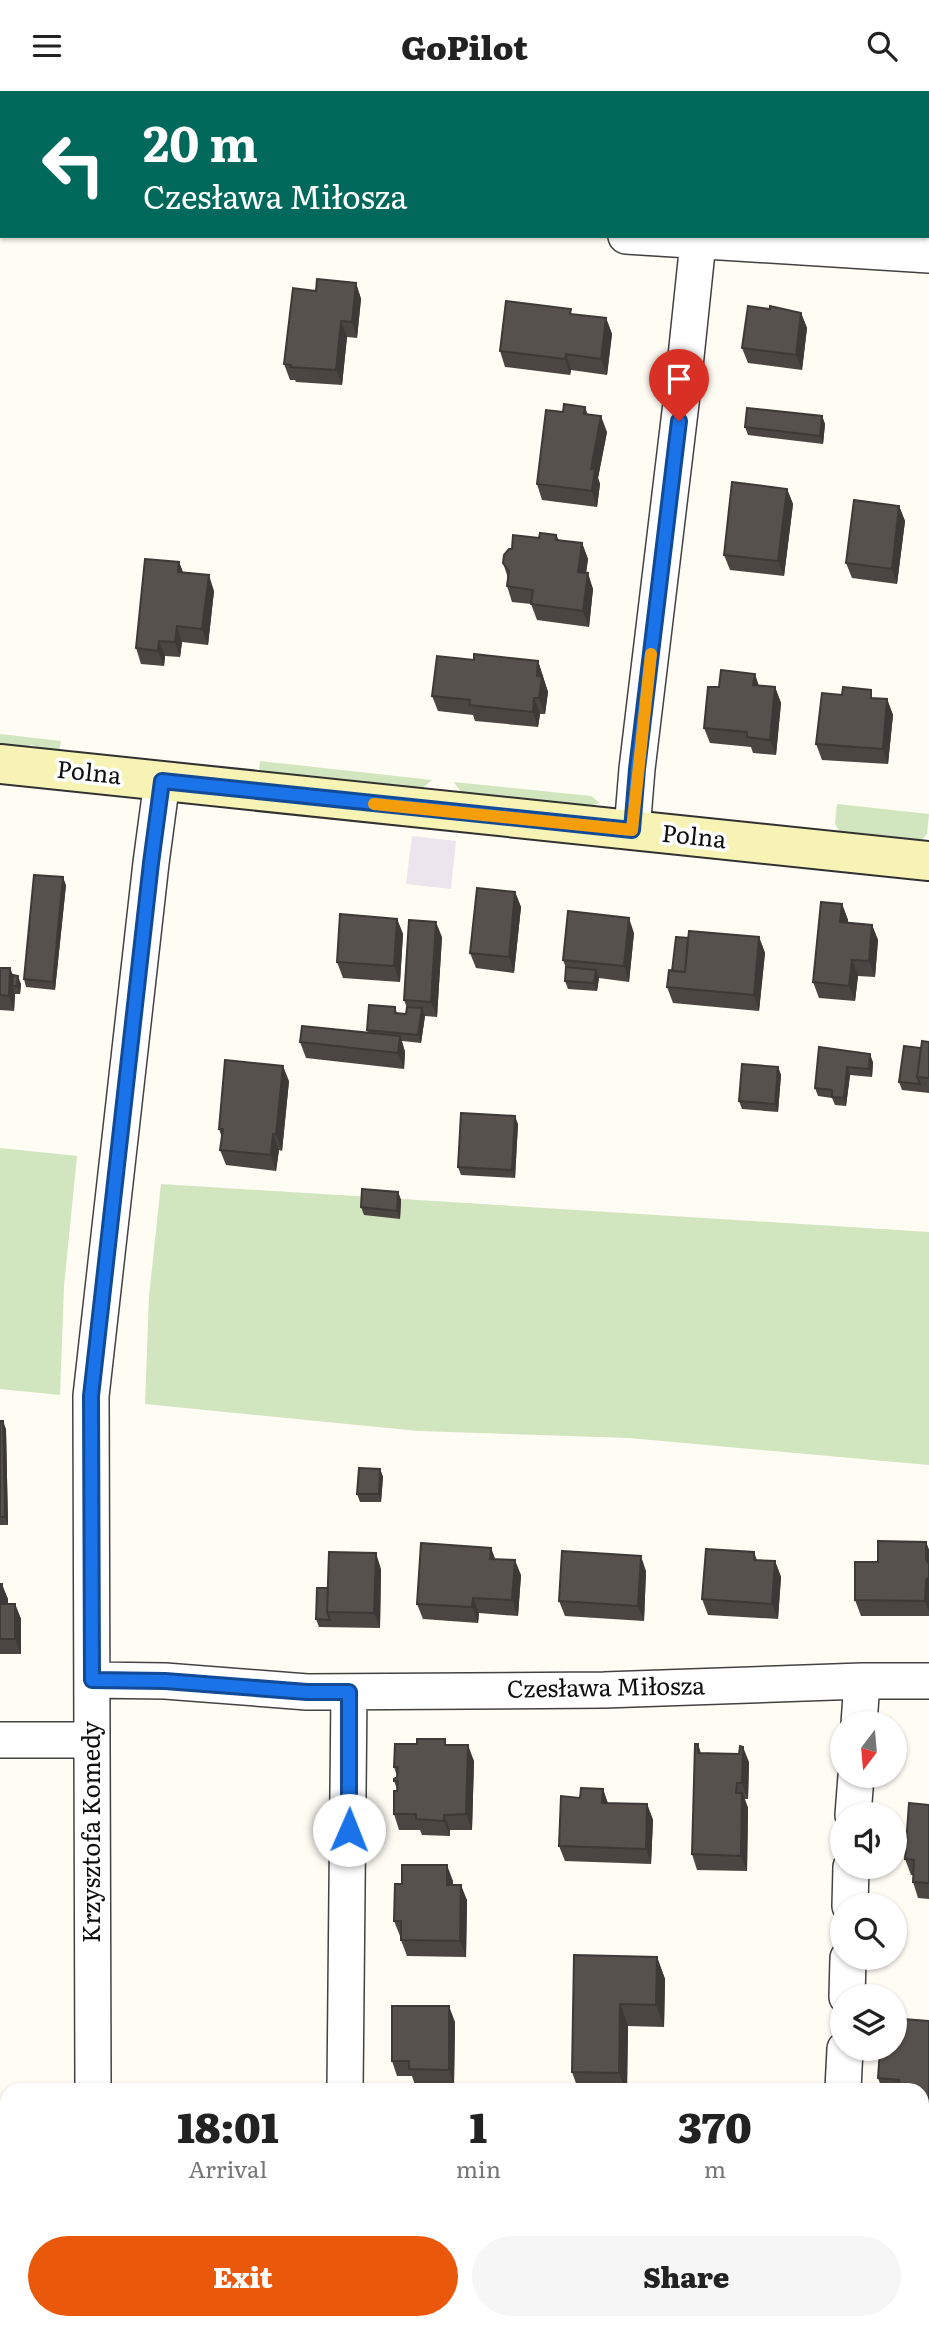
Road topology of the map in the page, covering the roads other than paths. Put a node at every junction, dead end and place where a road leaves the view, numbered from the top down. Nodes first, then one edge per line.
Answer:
1 (650, 238) edge
2 (698, 242) junction
3 (929, 255) edge
4 (0, 764) edge
5 (162, 781) junction
6 (632, 830) junction
7 (929, 861) edge
8 (92, 1680) junction
9 (862, 1681) junction
10 (929, 1681) edge
11 (349, 1692) junction
12 (860, 1711) edge
13 (0, 1740) edge
14 (92, 1740) junction
15 (844, 2061) edge
16 (93, 2083) edge
17 (345, 2083) edge
18 (843, 2083) edge

1 - 2 street
2 - 3 street
2 - 6 street
4 - 5 street, Polna
5 - 6 street, Polna
5 - 8 street, Krzysztofa Komedy
6 - 7 street, Polna
8 - 11 street, Czesława Miłosza
8 - 14 street, Krzysztofa Komedy
9 - 10 street, Czesława Miłosza
9 - 11 street, Czesława Miłosza
9 - 12 street
11 - 17 street
13 - 14 street
14 - 16 street, Krzysztofa Komedy
15 - 18 street

